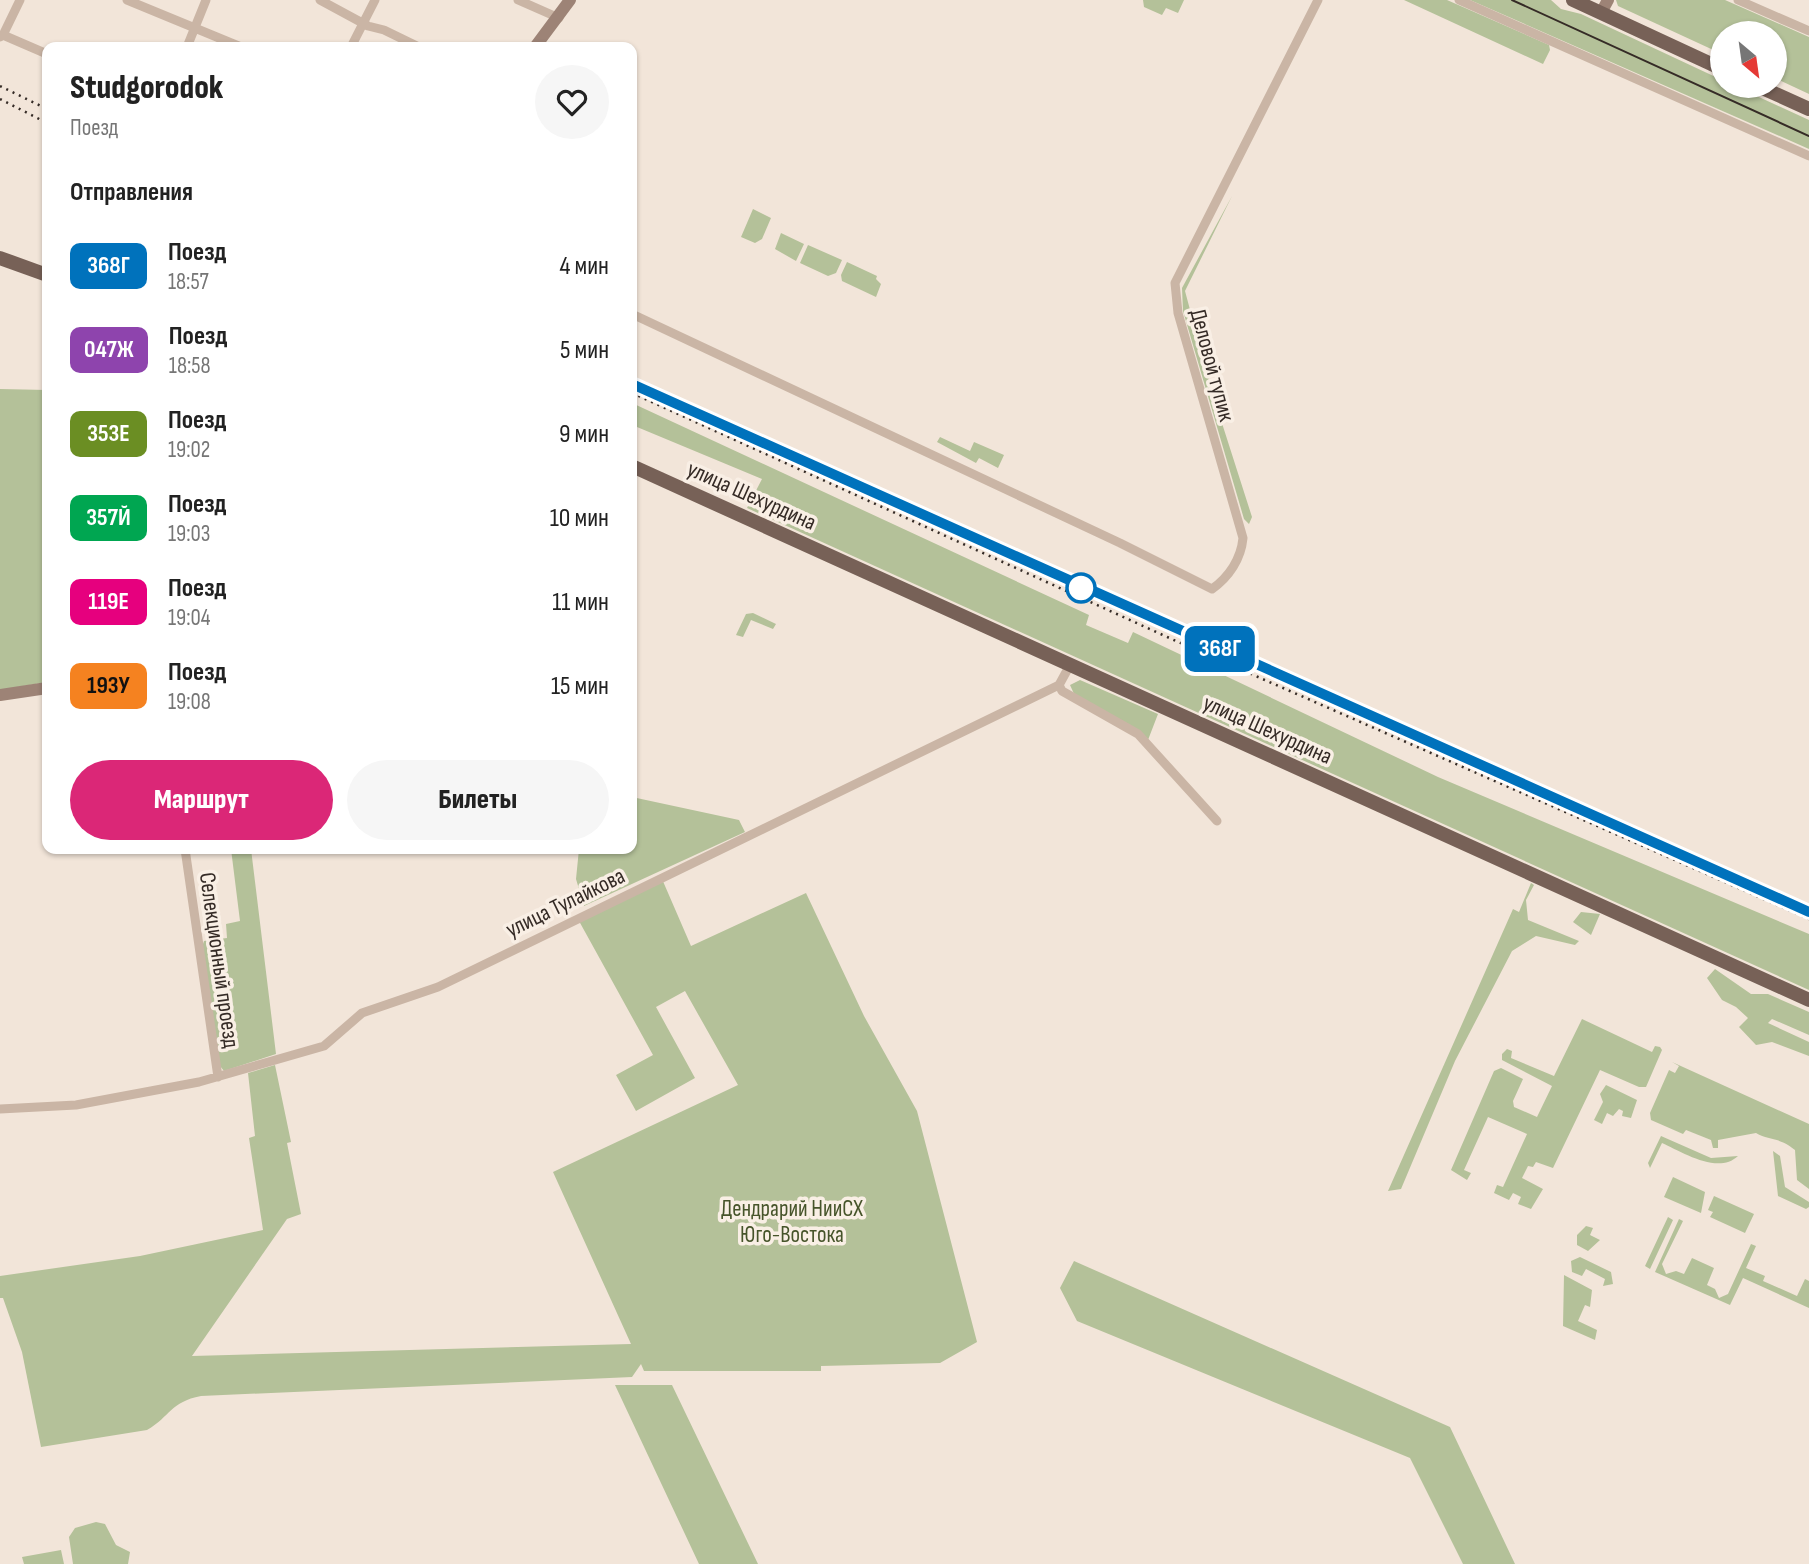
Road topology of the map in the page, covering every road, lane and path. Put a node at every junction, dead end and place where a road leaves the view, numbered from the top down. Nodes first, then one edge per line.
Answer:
1 (20, 0) edge
2 (127, 0) edge
3 (206, 0) edge
4 (320, 0) edge
5 (375, 0) edge
6 (518, 0) edge
7 (570, 0) edge
8 (1318, 0) edge
9 (1459, 0) edge
10 (1573, 0) edge
11 (1738, 0) edge
12 (1604, 7) edge
13 (559, 18) junction
14 (363, 23) junction
15 (196, 28) junction
16 (1809, 31) edge
17 (2, 36) edge
18 (189, 42) edge
19 (229, 42) edge
20 (354, 42) edge
21 (409, 42) edge
22 (539, 42) edge
23 (42, 52) edge
24 (1710, 63) edge
25 (1784, 98) edge
26 (1809, 110) edge
27 (1809, 156) edge
28 (0, 258) edge
29 (42, 273) edge
30 (637, 316) edge
31 (637, 468) edge
32 (1070, 665) junction
33 (1059, 685) junction
34 (42, 689) edge
35 (0, 695) edge
36 (1216, 821) dead end
37 (186, 854) edge
38 (1809, 1000) edge
39 (218, 1077) junction
40 (0, 1109) edge

1 - 17 street
2 - 15 street
3 - 15 street
4 - 14 street
5 - 14 street
6 - 13 street
7 - 13 main road
8 - 30 street, Деловой тупик
9 - 27 street
10 - 12 main road
11 - 16 street
12 - 24 main road
13 - 22 main road
14 - 20 street
14 - 21 street
15 - 18 street
15 - 19 street
17 - 23 street
25 - 26 main road
28 - 29 main road
31 - 32 main road, улица Шехурдина
32 - 33 street
32 - 38 main road, улица Шехурдина
33 - 36 street
33 - 39 street, улица Тулайкова
34 - 35 main road
37 - 39 street, Селекционный проезд
39 - 40 street, улица Тулайкова

